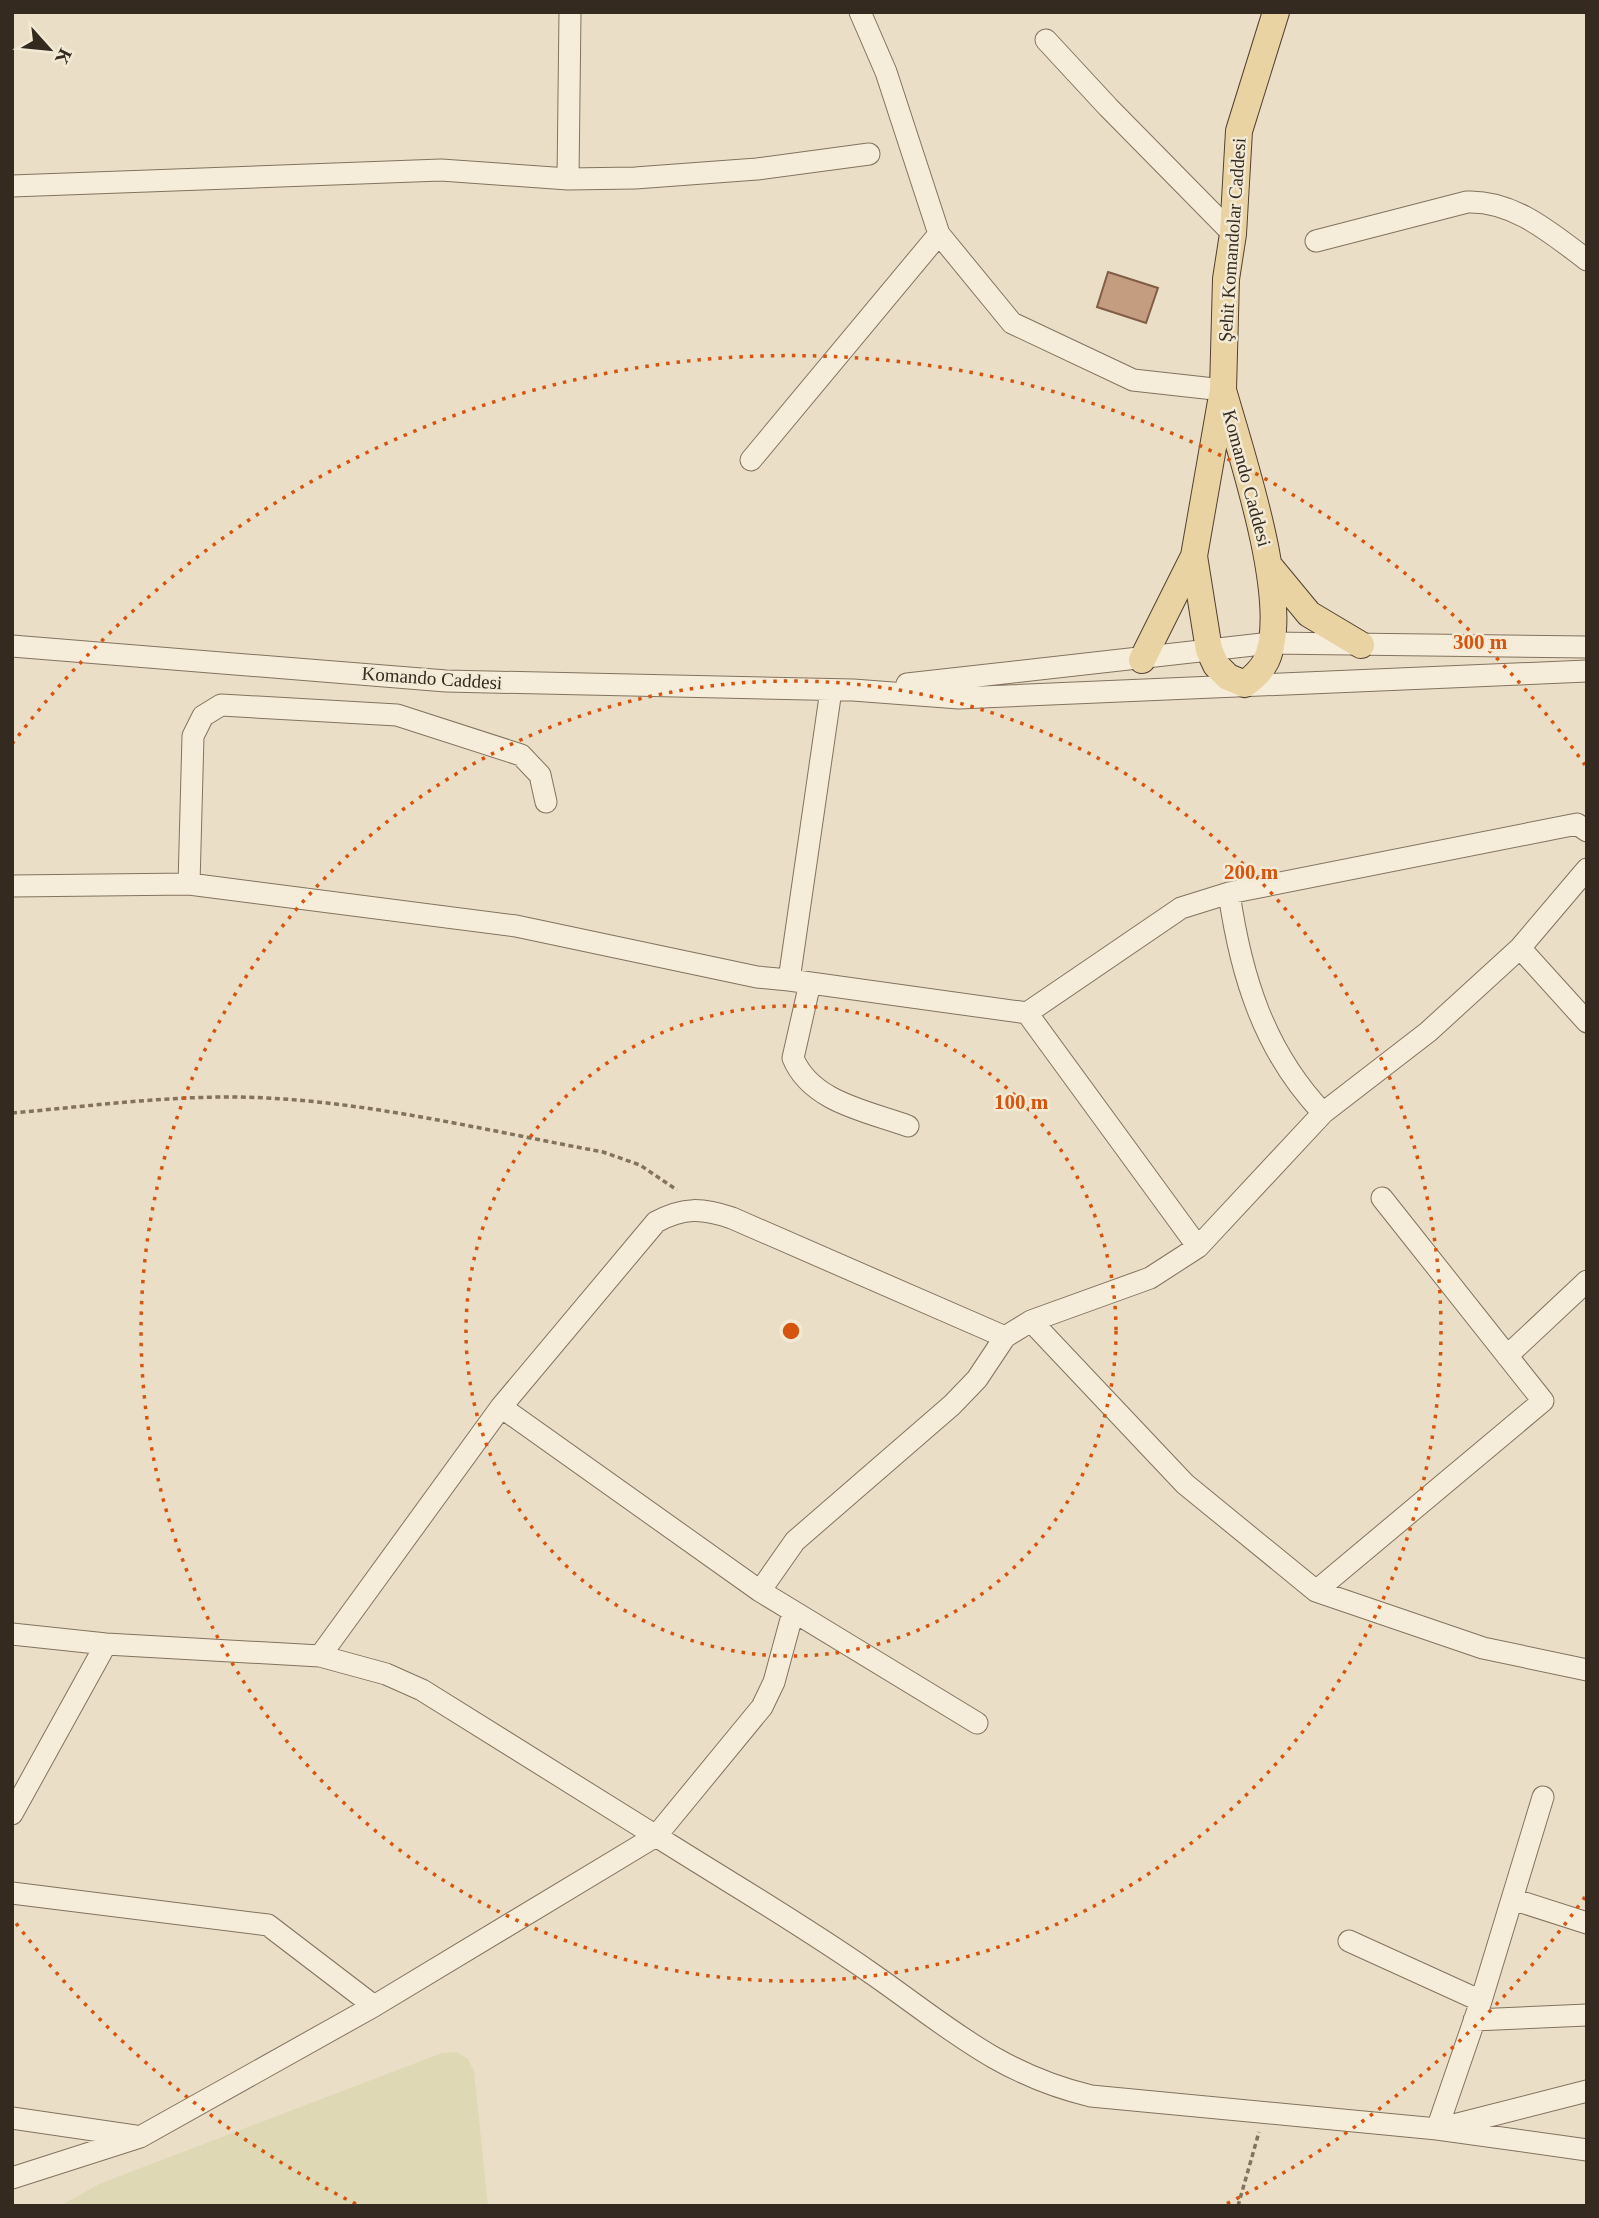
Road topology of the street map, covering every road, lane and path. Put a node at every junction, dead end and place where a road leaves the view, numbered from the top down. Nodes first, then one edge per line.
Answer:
1 (570, 12) edge
2 (860, 12) edge
3 (1276, 12) edge
4 (1046, 40) dead end
5 (869, 154) dead end
6 (568, 179) junction
7 (12, 186) edge
8 (939, 234) junction
9 (1233, 234) junction
10 (1316, 241) dead end
11 (1587, 260) edge
12 (1223, 390) junction
13 (751, 460) dead end
14 (1194, 556) junction
15 (1271, 568) junction
16 (1271, 643) junction
17 (1361, 645) junction
18 (12, 646) edge
19 (1587, 648) edge
20 (1209, 650) junction
21 (1142, 660) junction
22 (1587, 671) edge
23 (1245, 684) junction
24 (831, 690) junction
25 (853, 690) junction
26 (546, 802) dead end
27 (1587, 831) edge
28 (1587, 869) edge
29 (189, 884) junction
30 (12, 886) edge
31 (1229, 893) junction
32 (1520, 948) junction
33 (800, 981) junction
34 (1027, 1013) junction
35 (1587, 1022) edge
36 (12, 1113) edge
37 (1322, 1113) junction
38 (908, 1126) dead end
39 (1382, 1198) dead end
40 (693, 1209) junction
41 (1198, 1247) junction
42 (1587, 1281) edge
43 (1031, 1321) junction
44 (1005, 1337) junction
45 (1507, 1356) junction
46 (501, 1406) junction
47 (760, 1591) junction
48 (1316, 1591) junction
49 (793, 1612) junction
50 (12, 1634) edge
51 (106, 1644) junction
52 (320, 1656) junction
53 (1587, 1670) edge
54 (977, 1723) dead end
55 (1543, 1797) dead end
56 (12, 1814) edge
57 (656, 1836) junction
58 (12, 1893) edge
59 (1512, 1899) junction
60 (1587, 1923) edge
61 (1349, 1941) dead end
62 (374, 2006) junction
63 (1478, 2010) junction
64 (1587, 2015) edge
65 (1587, 2091) edge
66 (1264, 2113) junction
67 (12, 2118) edge
68 (1437, 2129) junction
69 (140, 2137) junction
70 (1587, 2150) edge
71 (12, 2178) edge
72 (1238, 2206) edge

1 - 6 street
2 - 8 street
3 - 9 main road, Şehit Komandolar Caddesi
4 - 9 street
5 - 6 street
6 - 7 street
8 - 12 street
8 - 13 street
9 - 12 main road, Şehit Komandolar Caddesi
10 - 11 street
12 - 14 main road, Komando Caddesi
12 - 15 main road, Komando Caddesi
14 - 20 main road, Komando Caddesi
14 - 21 main road
15 - 16 main road, Komando Caddesi
15 - 17 main road
16 - 17 street
16 - 20 street
16 - 23 main road, Komando Caddesi
17 - 19 street
18 - 24 street, Komando Caddesi
20 - 21 street
20 - 23 main road, Komando Caddesi
21 - 25 street
22 - 23 street
23 - 25 street
24 - 25 street, Komando Caddesi
24 - 33 street
26 - 29 street
27 - 31 street
28 - 32 street
29 - 30 street
29 - 33 street
31 - 34 street
31 - 37 street
32 - 35 street
32 - 37 street
33 - 34 street
33 - 38 street
34 - 41 street
36 - 40 path
37 - 41 street
39 - 45 street
40 - 44 street
40 - 46 street
41 - 43 street
42 - 45 street
43 - 44 street
43 - 48 street
44 - 47 street
45 - 48 street
46 - 47 street
46 - 52 street
47 - 49 street
48 - 53 street
49 - 54 street
49 - 57 street
50 - 51 street
51 - 52 street
51 - 56 street
52 - 57 street
55 - 59 street
57 - 62 street
57 - 66 street
58 - 62 street
59 - 60 street
59 - 63 street
61 - 63 street
62 - 69 street
63 - 64 street
63 - 68 street
65 - 68 street
66 - 68 street
66 - 72 path
67 - 69 street
68 - 70 street
69 - 71 street

